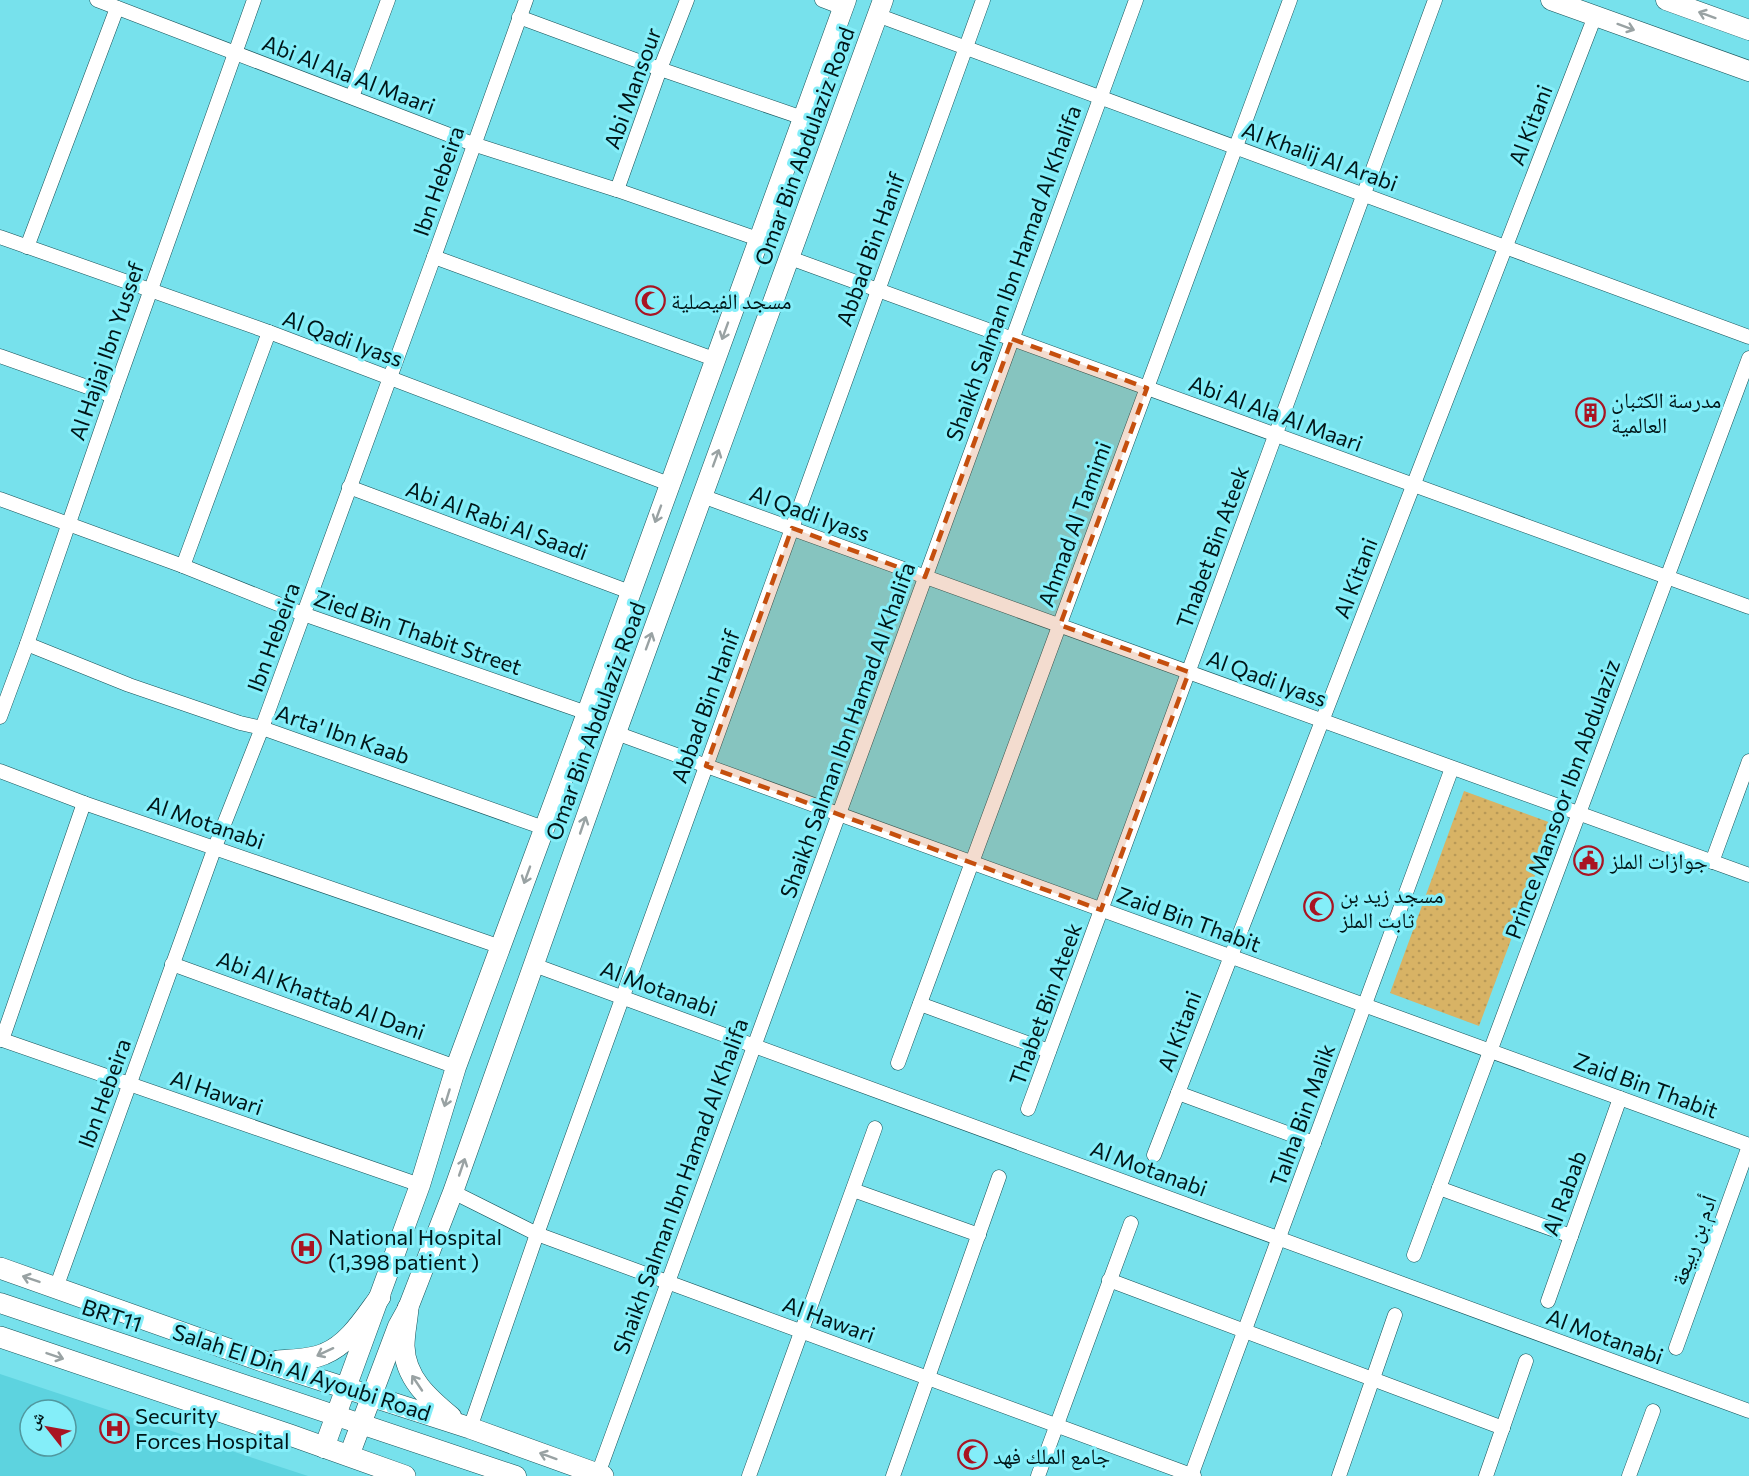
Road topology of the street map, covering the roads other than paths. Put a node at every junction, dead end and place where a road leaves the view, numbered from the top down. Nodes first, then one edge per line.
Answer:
1 (97, 0) edge
2 (254, 0) edge
3 (388, 0) edge
4 (525, 0) edge
5 (687, 0) edge
6 (822, 0) edge
7 (983, 0) edge
8 (1136, 0) edge
9 (1290, 0) edge
10 (1435, 0) edge
11 (1551, 0) edge
12 (1666, 0) edge
13 (844, 4) edge
14 (880, 7) edge
15 (117, 8) junction
16 (1595, 16) junction
17 (519, 17) junction
18 (1749, 30) edge
19 (965, 47) junction
20 (234, 52) junction
21 (660, 69) junction
22 (1749, 71) edge
23 (352, 97) junction
24 (1100, 97) junction
25 (803, 118) junction
26 (473, 144) junction
27 (1236, 147) junction
28 (618, 190) junction
29 (1364, 195) junction
30 (0, 237) edge
31 (758, 239) junction
32 (27, 247) junction
33 (1505, 247) junction
34 (434, 257) junction
35 (790, 258) junction
36 (150, 290) junction
37 (878, 290) junction
38 (269, 332) junction
39 (1749, 337) edge
40 (1012, 339) junction
41 (0, 356) edge
42 (1749, 358) edge
43 (714, 359) junction
44 (389, 377) junction
45 (1147, 388) junction
46 (113, 396) junction
47 (1276, 435) junction
48 (669, 484) junction
49 (1413, 485) junction
50 (349, 487) junction
51 (702, 496) junction
52 (0, 499) edge
53 (68, 524) junction
54 (792, 528) junction
55 (183, 566) junction
56 (925, 577) junction
57 (1667, 577) junction
58 (630, 592) junction
59 (1749, 607) edge
60 (303, 614) junction
61 (1060, 625) junction
62 (27, 644) junction
63 (1189, 672) junction
64 (587, 713) junction
65 (0, 717) edge
66 (1322, 720) junction
67 (262, 728) junction
68 (616, 733) junction
69 (1749, 762) edge
70 (706, 766) junction
71 (1452, 768) junction
72 (0, 771) edge
73 (84, 803) junction
74 (1579, 813) junction
75 (838, 814) junction
76 (544, 828) junction
77 (215, 847) junction
78 (1712, 862) junction
79 (972, 863) junction
80 (1749, 875) edge
81 (1101, 910) junction
82 (501, 947) junction
83 (1231, 957) junction
84 (172, 964) junction
85 (534, 965) junction
86 (622, 997) junction
87 (920, 1004) junction
88 (1364, 1005) junction
89 (1, 1039) edge
90 (753, 1046) junction
91 (1049, 1051) junction
92 (1490, 1051) junction
93 (898, 1063) dead end
94 (456, 1067) junction
95 (130, 1085) junction
96 (1178, 1093) junction
97 (1620, 1098) junction
98 (1028, 1109) dead end
99 (875, 1128) dead end
100 (1314, 1143) junction
101 (1749, 1145) edge
102 (1154, 1155) dead end
103 (999, 1177) dead end
104 (420, 1185) junction
105 (1439, 1188) junction
106 (853, 1190) junction
107 (453, 1192) junction
108 (1131, 1223) dead end
109 (537, 1234) junction
110 (979, 1236) junction
111 (1571, 1236) junction
112 (1278, 1239) junction
113 (1414, 1255) dead end
114 (0, 1268) edge
115 (1110, 1280) junction
116 (667, 1282) junction
117 (56, 1287) junction
118 (380, 1297) junction
119 (1548, 1301) dead end
120 (0, 1303) edge
121 (408, 1308) junction
122 (1395, 1315) dead end
123 (1245, 1331) junction
124 (802, 1332) junction
125 (0, 1337) edge
126 (1676, 1348) dead end
127 (1526, 1361) dead end
128 (265, 1362) junction
129 (927, 1378) junction
130 (1373, 1379) junction
131 (345, 1388) junction
132 (371, 1397) junction
133 (1653, 1411) dead end
134 (1749, 1411) edge
135 (335, 1414) junction
136 (361, 1423) junction
137 (1056, 1425) junction
138 (464, 1426) junction
139 (1503, 1428) junction
140 (324, 1448) junction
141 (349, 1456) junction
142 (600, 1475) edge
143 (405, 1476) edge
144 (516, 1476) edge
145 (749, 1476) edge
146 (893, 1476) edge
147 (1038, 1476) edge
148 (1192, 1476) edge
149 (1339, 1476) edge
150 (1486, 1476) edge
151 (1629, 1476) edge

1 - 15 street, Abi Al Ala Al Maari
2 - 20 street, Al Hajjaj Ibn Yussef
3 - 23 street
4 - 17 street, Ibn Hebeira
5 - 21 street, Abi Mansour
6 - 13 street
7 - 19 street, Abbad Bin Hanif
8 - 24 street, Shaikh Salman Ibn Hamad Al Khalifa
9 - 27 street, Ahmad Al Tamimi
10 - 29 street, Thabet Bin Ateek
11 - 16 main road
18 -> 12 main road
13 - 25 main road, Omar Bin Abdulaziz Road
14 - 19 street, Al Khalij Al Arabi
14 - 35 main road, Omar Bin Abdulaziz Road
15 - 20 street, Abi Al Ala Al Maari
15 - 32 street
16 -> 22 main road
16 - 33 street, Al Kitani
17 - 21 street
17 - 26 street, Ibn Hebeira
19 - 24 street, Al Khalij Al Arabi
19 - 37 street, Abbad Bin Hanif
20 - 23 street, Abi Al Ala Al Maari
20 - 36 street, Al Hajjaj Ibn Yussef
21 - 25 street
21 - 28 street, Abi Mansour
23 - 26 street, Abi Al Ala Al Maari
24 - 27 street, Al Khalij Al Arabi
24 - 40 street, Shaikh Salman Ibn Hamad Al Khalifa
25 - 31 main road, Omar Bin Abdulaziz Road
26 - 28 street, Abi Al Ala Al Maari
26 - 34 street, Ibn Hebeira
27 - 29 street, Al Khalij Al Arabi
27 - 45 street, Ahmad Al Tamimi
28 - 31 street, Abi Al Ala Al Maari
29 - 33 street, Al Khalij Al Arabi
29 - 47 street, Thabet Bin Ateek
30 - 32 street, Al Qadi Iyass
31 -> 43 main road, Omar Bin Abdulaziz Road
32 - 36 street, Al Qadi Iyass
33 - 39 street, Al Khalij Al Arabi
33 - 49 street, Al Kitani
34 - 43 street
34 - 44 street, Ibn Hebeira
35 - 37 street, Abi Al Ala Al Maari
51 -> 35 main road, Omar Bin Abdulaziz Road
36 - 38 street, Al Qadi Iyass
36 - 46 street, Al Hajjaj Ibn Yussef
37 - 40 street, Abi Al Ala Al Maari
37 - 54 street, Abbad Bin Hanif
38 - 44 street, Al Qadi Iyass
38 - 55 street
40 - 45 street, Abi Al Ala Al Maari
40 - 56 street, Shaikh Salman Ibn Hamad Al Khalifa
41 - 46 street
42 - 57 street, Prince Mansoor Ibn Abdulaziz
43 - 48 main road, Omar Bin Abdulaziz Road
44 - 48 street, Al Qadi Iyass
44 - 50 street, Ibn Hebeira
45 - 47 street, Abi Al Ala Al Maari
45 - 61 street, Ahmad Al Tamimi
46 - 53 street, Al Hajjaj Ibn Yussef
47 - 49 street, Abi Al Ala Al Maari
47 - 63 street, Thabet Bin Ateek
48 -> 58 main road, Omar Bin Abdulaziz Road
49 - 57 street, Abi Al Ala Al Maari
49 - 66 street, Al Kitani
50 - 58 street, Abi Al Rabi Al Saadi
50 - 60 street, Ibn Hebeira
51 - 54 street, Al Qadi Iyass
68 -> 51 main road, Omar Bin Abdulaziz Road
52 - 53 street, Zied Bin Thabit Street
53 - 55 street, Zied Bin Thabit Street
53 - 62 street, Al Hajjaj Ibn Yussef
54 - 56 street, Al Qadi Iyass
54 - 70 street, Abbad Bin Hanif
55 - 60 street, Zied Bin Thabit Street
56 - 61 street, Al Qadi Iyass
56 - 75 street, Shaikh Salman Ibn Hamad Al Khalifa
57 - 59 street, Abi Al Ala Al Maari
57 - 74 street, Prince Mansoor Ibn Abdulaziz
58 - 64 main road, Omar Bin Abdulaziz Road
60 - 64 street, Zied Bin Thabit Street
60 - 67 street, Ibn Hebeira
61 - 63 street, Al Qadi Iyass
61 - 79 street, Ahmad Al Tamimi
62 - 65 street, Al Hajjaj Ibn Yussef
62 - 67 street, Arta' Ibn Kaab
63 - 66 street, Al Qadi Iyass
63 - 81 street, Thabet Bin Ateek
64 - 76 main road, Omar Bin Abdulaziz Road
66 - 71 street, Al Qadi Iyass
66 - 83 street, Al Kitani
67 - 76 street, Arta' Ibn Kaab
67 - 77 street, Ibn Hebeira
68 - 70 street, Zaid Bin Thabit
85 -> 68 main road, Omar Bin Abdulaziz Road
69 - 78 street
70 - 75 street, Zaid Bin Thabit
70 - 86 street, Abbad Bin Hanif
71 - 74 street, Al Qadi Iyass
71 - 88 street, Talha Bin Malik
72 - 73 street, Al Motanabi
73 - 77 street, Al Motanabi
73 - 89 street
74 - 78 street, Al Qadi Iyass
74 - 92 street, Prince Mansoor Ibn Abdulaziz
75 - 79 street, Zaid Bin Thabit
75 - 90 street, Shaikh Salman Ibn Hamad Al Khalifa
76 -> 82 main road, Omar Bin Abdulaziz Road
77 - 82 street, Al Motanabi
77 - 84 street, Ibn Hebeira
78 - 80 street, Al Qadi Iyass
79 - 81 street, Zaid Bin Thabit
79 - 87 street, Ahmad Al Tamimi
81 - 83 street, Zaid Bin Thabit
81 - 91 street, Thabet Bin Ateek
82 - 94 main road, Omar Bin Abdulaziz Road
83 - 88 street, Zaid Bin Thabit
83 - 96 street, Al Kitani
84 - 94 street, Abi Al Khattab Al Dani
84 - 95 street, Ibn Hebeira
85 - 86 street, Al Motanabi
107 -> 85 main road, Omar Bin Abdulaziz Road
86 - 90 street, Al Motanabi
86 - 109 street, Abbad Bin Hanif
87 - 91 street
87 - 93 street, Ahmad Al Tamimi
88 - 92 street, Zaid Bin Thabit
88 - 100 street, Talha Bin Malik
89 - 95 street, Al Hawari
90 - 112 street, Al Motanabi
90 - 116 street, Shaikh Salman Ibn Hamad Al Khalifa
91 - 98 street, Thabet Bin Ateek
92 - 97 street, Zaid Bin Thabit
92 - 105 street, Prince Mansoor Ibn Abdulaziz
94 -> 104 main road, Omar Bin Abdulaziz Road
95 - 104 street, Al Hawari
95 - 117 street, Ibn Hebeira
96 - 100 street
96 - 102 street, Al Kitani
97 - 101 street, Zaid Bin Thabit
97 - 111 street, Al Rabab
99 - 106 street
100 - 112 street, Talha Bin Malik
101 - 126 street, أدم بن ربيعة
103 - 110 street
104 - 118 main road, Omar Bin Abdulaziz Road
105 - 111 street
105 - 113 street, Prince Mansoor Ibn Abdulaziz
106 - 110 street
106 - 124 street
107 - 109 street, Al Hawari
107 - 121 main road, Omar Bin Abdulaziz Road
108 - 115 street
109 - 116 street, Al Hawari
109 - 138 street, Abbad Bin Hanif
110 - 129 street
111 - 119 street, Al Rabab
112 - 123 street, Talha Bin Malik
112 - 134 street, Al Motanabi
117 -> 114 main road, Salah El Din Al Ayoubi Road
115 - 123 street
115 - 137 street
116 - 124 street, Al Hawari
116 - 142 street, Shaikh Salman Ibn Hamad Al Khalifa
117 - 128 main road, Salah El Din Al Ayoubi Road
118 -> 128 main road
118 - 131 main road, Omar Bin Abdulaziz Road
120 - 135 main road, BRT11
121 - 132 main road, Omar Bin Abdulaziz Road
138 -> 121 main road
122 - 130 street
123 - 130 street
123 - 148 street, Talha Bin Malik
124 - 129 street, Al Hawari
124 - 145 street
125 -> 140 main road
127 - 139 street
128 - 131 main road, Salah El Din Al Ayoubi Road
129 - 137 street, Al Hawari
129 - 146 street
130 - 139 street
130 - 149 street
131 - 132 main road, Salah El Din Al Ayoubi Road
131 - 135 main road, Omar Bin Abdulaziz Road
132 - 136 main road, Omar Bin Abdulaziz Road
132 - 138 main road, Salah El Din Al Ayoubi Road
133 - 151 street
135 - 136 main road, BRT11
135 - 140 main road, Omar Bin Abdulaziz Road
136 - 141 main road, Omar Bin Abdulaziz Road
136 - 144 main road, BRT11
137 - 147 street
137 - 148 street, Al Hawari
142 -> 138 main road, Salah El Din Al Ayoubi Road
139 - 150 street
140 - 141 main road
141 - 143 main road

